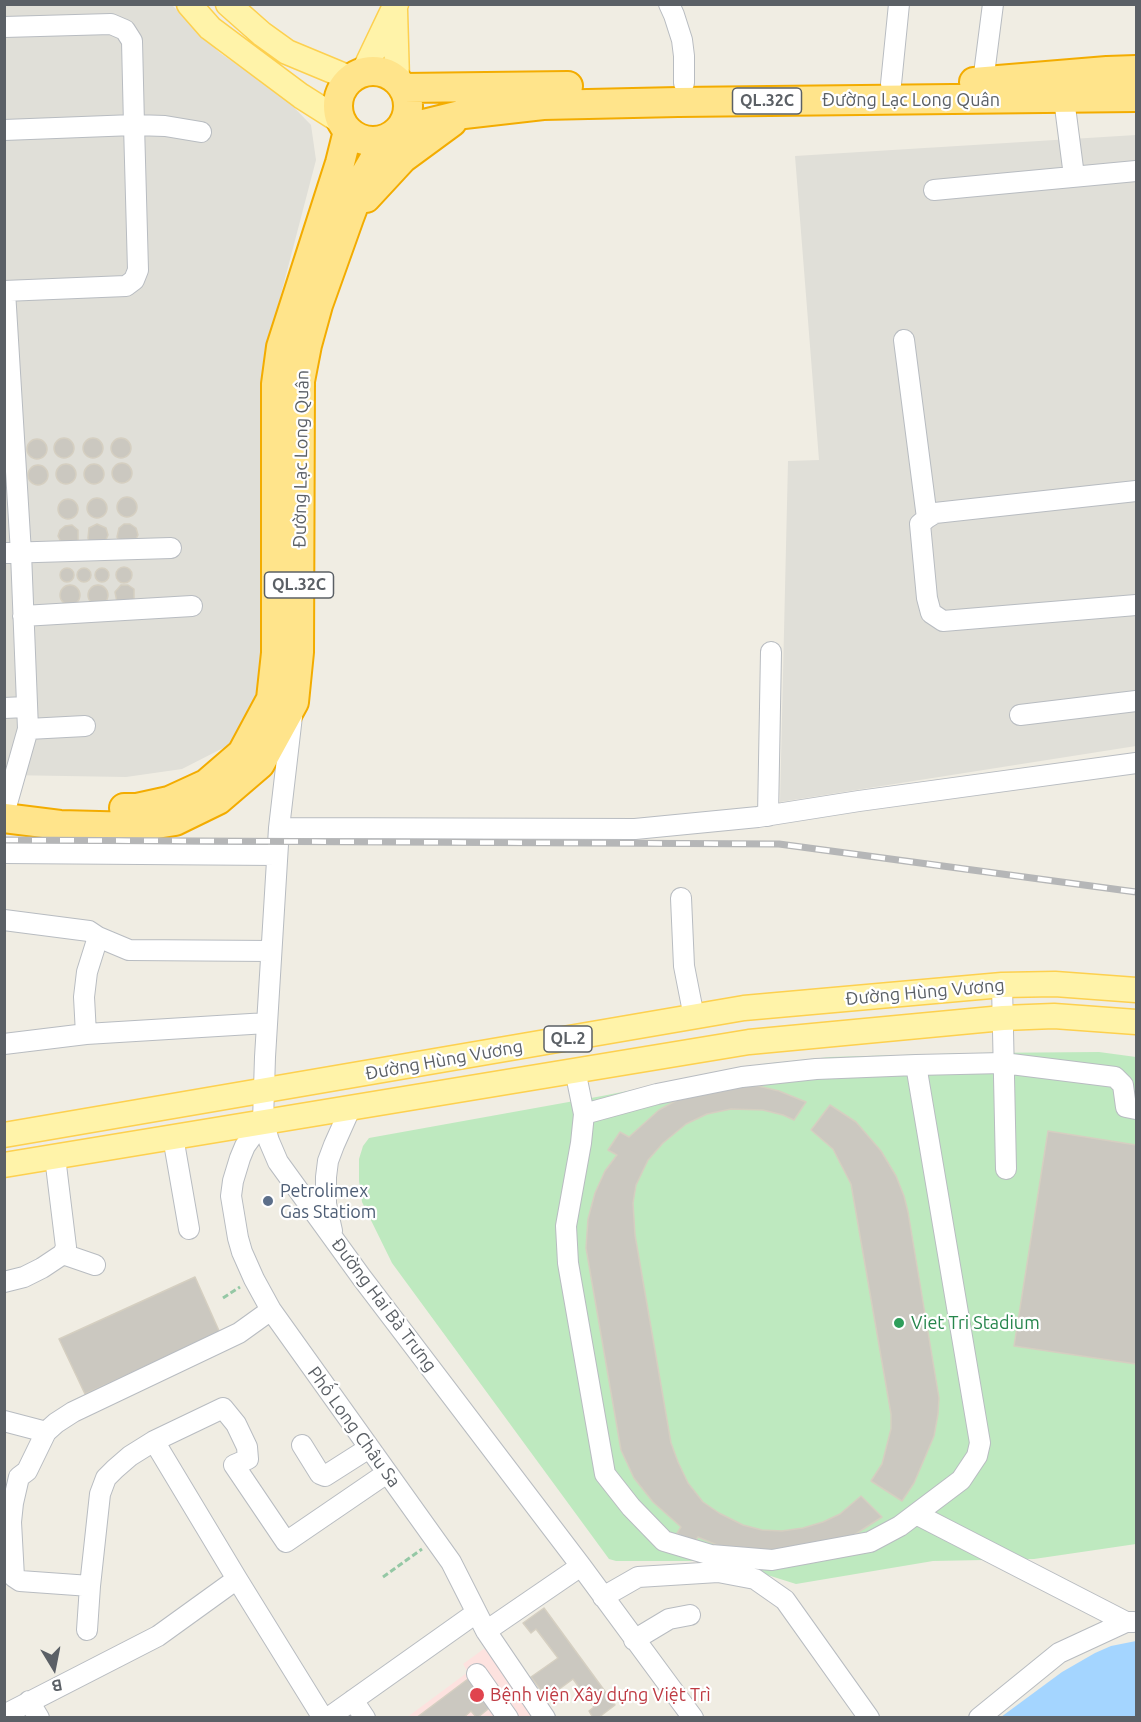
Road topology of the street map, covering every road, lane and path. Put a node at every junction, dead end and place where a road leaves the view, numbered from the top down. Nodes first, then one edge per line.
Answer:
1 (189, 4) edge
2 (228, 4) edge
3 (669, 4) edge
4 (899, 4) edge
5 (993, 4) edge
6 (395, 6) edge
7 (4, 27) edge
8 (1137, 59) edge
9 (1137, 70) edge
10 (1107, 71) junction
11 (357, 76) junction
12 (983, 82) junction
13 (684, 83) junction
14 (400, 84) junction
15 (891, 84) junction
16 (805, 92) junction
17 (1137, 97) edge
18 (1064, 99) junction
19 (464, 114) junction
20 (134, 125) junction
21 (345, 126) junction
22 (4, 130) edge
23 (201, 132) dead end
24 (393, 134) junction
25 (1137, 171) edge
26 (1074, 176) junction
27 (934, 190) dead end
28 (349, 218) junction
29 (5, 291) edge
30 (904, 340) dead end
31 (8, 397) edge
32 (1137, 491) edge
33 (927, 518) junction
34 (171, 548) dead end
35 (13, 553) edge
36 (1137, 605) edge
37 (192, 606) dead end
38 (23, 616) junction
39 (771, 652) dead end
40 (282, 700) junction
41 (1137, 701) edge
42 (26, 707) junction
43 (4, 708) edge
44 (1020, 715) dead end
45 (84, 726) dead end
46 (28, 729) junction
47 (273, 739) junction
48 (1137, 763) edge
49 (4, 816) edge
50 (768, 816) junction
51 (279, 828) junction
52 (4, 853) edge
53 (277, 855) junction
54 (681, 898) dead end
55 (4, 920) edge
56 (98, 937) junction
57 (271, 951) junction
58 (1002, 985) junction
59 (1137, 990) edge
60 (694, 1017) junction
61 (1003, 1018) junction
62 (1137, 1022) edge
63 (267, 1023) junction
64 (86, 1035) junction
65 (4, 1044) edge
66 (1003, 1063) junction
67 (916, 1065) junction
68 (575, 1070) junction
69 (264, 1091) junction
70 (351, 1107) junction
71 (1137, 1109) edge
72 (584, 1114) junction
73 (263, 1121) junction
74 (4, 1134) edge
75 (173, 1137) junction
76 (55, 1157) junction
77 (4, 1165) edge
78 (1006, 1169) dead end
79 (189, 1229) dead end
80 (334, 1239) junction
81 (63, 1254) junction
82 (95, 1265) dead end
83 (4, 1282) edge
84 (271, 1310) junction
85 (4, 1421) edge
86 (46, 1432) junction
87 (154, 1441) junction
88 (302, 1445) dead end
89 (369, 1448) junction
90 (387, 1473) junction
91 (12, 1476) edge
92 (916, 1514) junction
93 (435, 1540) junction
94 (581, 1566) junction
95 (383, 1577) dead end
96 (237, 1579) junction
97 (90, 1586) junction
98 (603, 1597) junction
99 (476, 1613) junction
100 (690, 1615) dead end
101 (1131, 1622) edge
102 (87, 1630) dead end
103 (486, 1631) junction
104 (634, 1640) junction
105 (477, 1674) dead end
106 (528, 1693) junction
107 (353, 1700) junction
108 (34, 1709) edge
109 (4, 1715) edge
110 (501, 1715) edge
111 (325, 1718) edge
112 (365, 1718) edge
113 (544, 1718) edge
114 (693, 1718) edge
115 (869, 1718) edge
116 (979, 1718) edge

1 - 21 main road
2 - 11 main road
3 - 13 street
4 - 15 street
5 - 12 street
6 - 11 main road
6 - 14 main road
7 - 20 street
8 - 10 street
9 - 10 highway, Đường Lạc Long Quân / QL.32C
10 - 12 highway, Đường Lạc Long Quân / QL.32C
11 - 14 highway, QL.32C
11 - 21 highway, QL.32C
12 - 15 highway, Đường Lạc Long Quân / QL.32C
13 - 14 highway, Đường Lạc Long Quân / QL.32C
13 - 16 highway, Đường Lạc Long Quân / QL.32C
14 - 24 highway, QL.32C
15 - 16 highway, Đường Lạc Long Quân / QL.32C
16 - 18 highway, Đường Lạc Long Quân / QL.32C
16 - 19 highway, Đường Lạc Long Quân / QL.32C
17 - 18 highway, Đường Lạc Long Quân / QL.32C
18 - 26 street
19 - 24 highway, Đường Lạc Long Quân / QL.32C
19 - 28 highway
20 - 22 street
20 - 23 street
20 - 29 street
21 - 24 highway, QL.32C
21 - 40 highway, Đường Lạc Long Quân / QL.32C
24 - 28 highway, Đường Lạc Long Quân / QL.32C
25 - 26 street
26 - 27 street
28 - 40 highway, Đường Lạc Long Quân / QL.32C
29 - 31 street
30 - 33 street
31 - 35 street
32 - 33 street
33 - 36 street
34 - 35 street
35 - 38 street
37 - 38 street
38 - 42 street
39 - 50 street
40 - 47 highway, Đường Lạc Long Quân / QL.32C
40 - 49 highway, Đường Lạc Long Quân / QL.32C
40 - 51 street, Đường Hai Bà Trưng
41 - 44 street
42 - 43 street
42 - 46 street
45 - 46 street
46 - 49 street
47 - 49 highway, Đường Lạc Long Quân / QL.32C
47 - 51 street, Đường Hai Bà Trưng
48 - 50 street
50 - 51 street
51 - 53 street, Đường Hai Bà Trưng
52 - 53 street
53 - 57 street, Đường Hai Bà Trưng
54 - 60 street
55 - 56 street
56 - 57 street
56 - 64 street
57 - 63 street, Đường Hai Bà Trưng
58 - 59 main road, Đường Hùng Vương / QL.2
58 - 60 main road, Đường Hùng Vương / QL.2
58 - 61 street
60 - 69 main road, Đường Hùng Vương / QL.2
61 - 62 main road, Đường Hùng Vương / QL.2
61 - 66 street
61 - 68 main road, Đường Hùng Vương / QL.2
63 - 64 street
63 - 69 street, Đường Hai Bà Trưng
64 - 65 street
66 - 67 street
66 - 71 street
66 - 78 street
67 - 72 street
67 - 92 street
68 - 70 main road, Đường Hùng Vương / QL.2
68 - 72 street
69 - 73 street, Đường Hai Bà Trưng
69 - 74 main road, Đường Hùng Vương / QL.2
70 - 73 main road, Đường Hùng Vương / QL.2
70 - 80 street
72 - 92 street
73 - 75 main road, Đường Hùng Vương / QL.2
73 - 80 street, Đường Hai Bà Trưng
73 - 84 street, Phố Long Châu Sa
75 - 76 main road, Đường Hùng Vương / QL.2
75 - 79 street
76 - 77 main road, Đường Hùng Vương / QL.2
76 - 81 street
80 - 94 street, Đường Hai Bà Trưng
81 - 82 street
81 - 83 street
84 - 86 street
84 - 89 street, Phố Long Châu Sa
85 - 86 street
86 - 91 street
87 - 90 street
87 - 96 street
87 - 97 street
88 - 89 street
89 - 90 street, Phố Long Châu Sa
90 - 93 street, Phố Long Châu Sa
91 - 97 street
92 - 101 street
93 - 95 path
93 - 99 street, Phố Long Châu Sa
94 - 98 street, Đường Hai Bà Trưng
94 - 103 street
96 - 108 street
96 - 111 street
97 - 102 street
98 - 104 street, Đường Hai Bà Trưng
98 - 115 street
99 - 103 street, Phố Long Châu Sa
99 - 107 street
100 - 104 street
101 - 116 street
103 - 106 street, Phố Long Châu Sa
104 - 114 street, Đường Hai Bà Trưng
105 - 110 street
106 - 110 street
106 - 113 street, Phố Long Châu Sa
107 - 111 street
107 - 112 street
108 - 109 street

